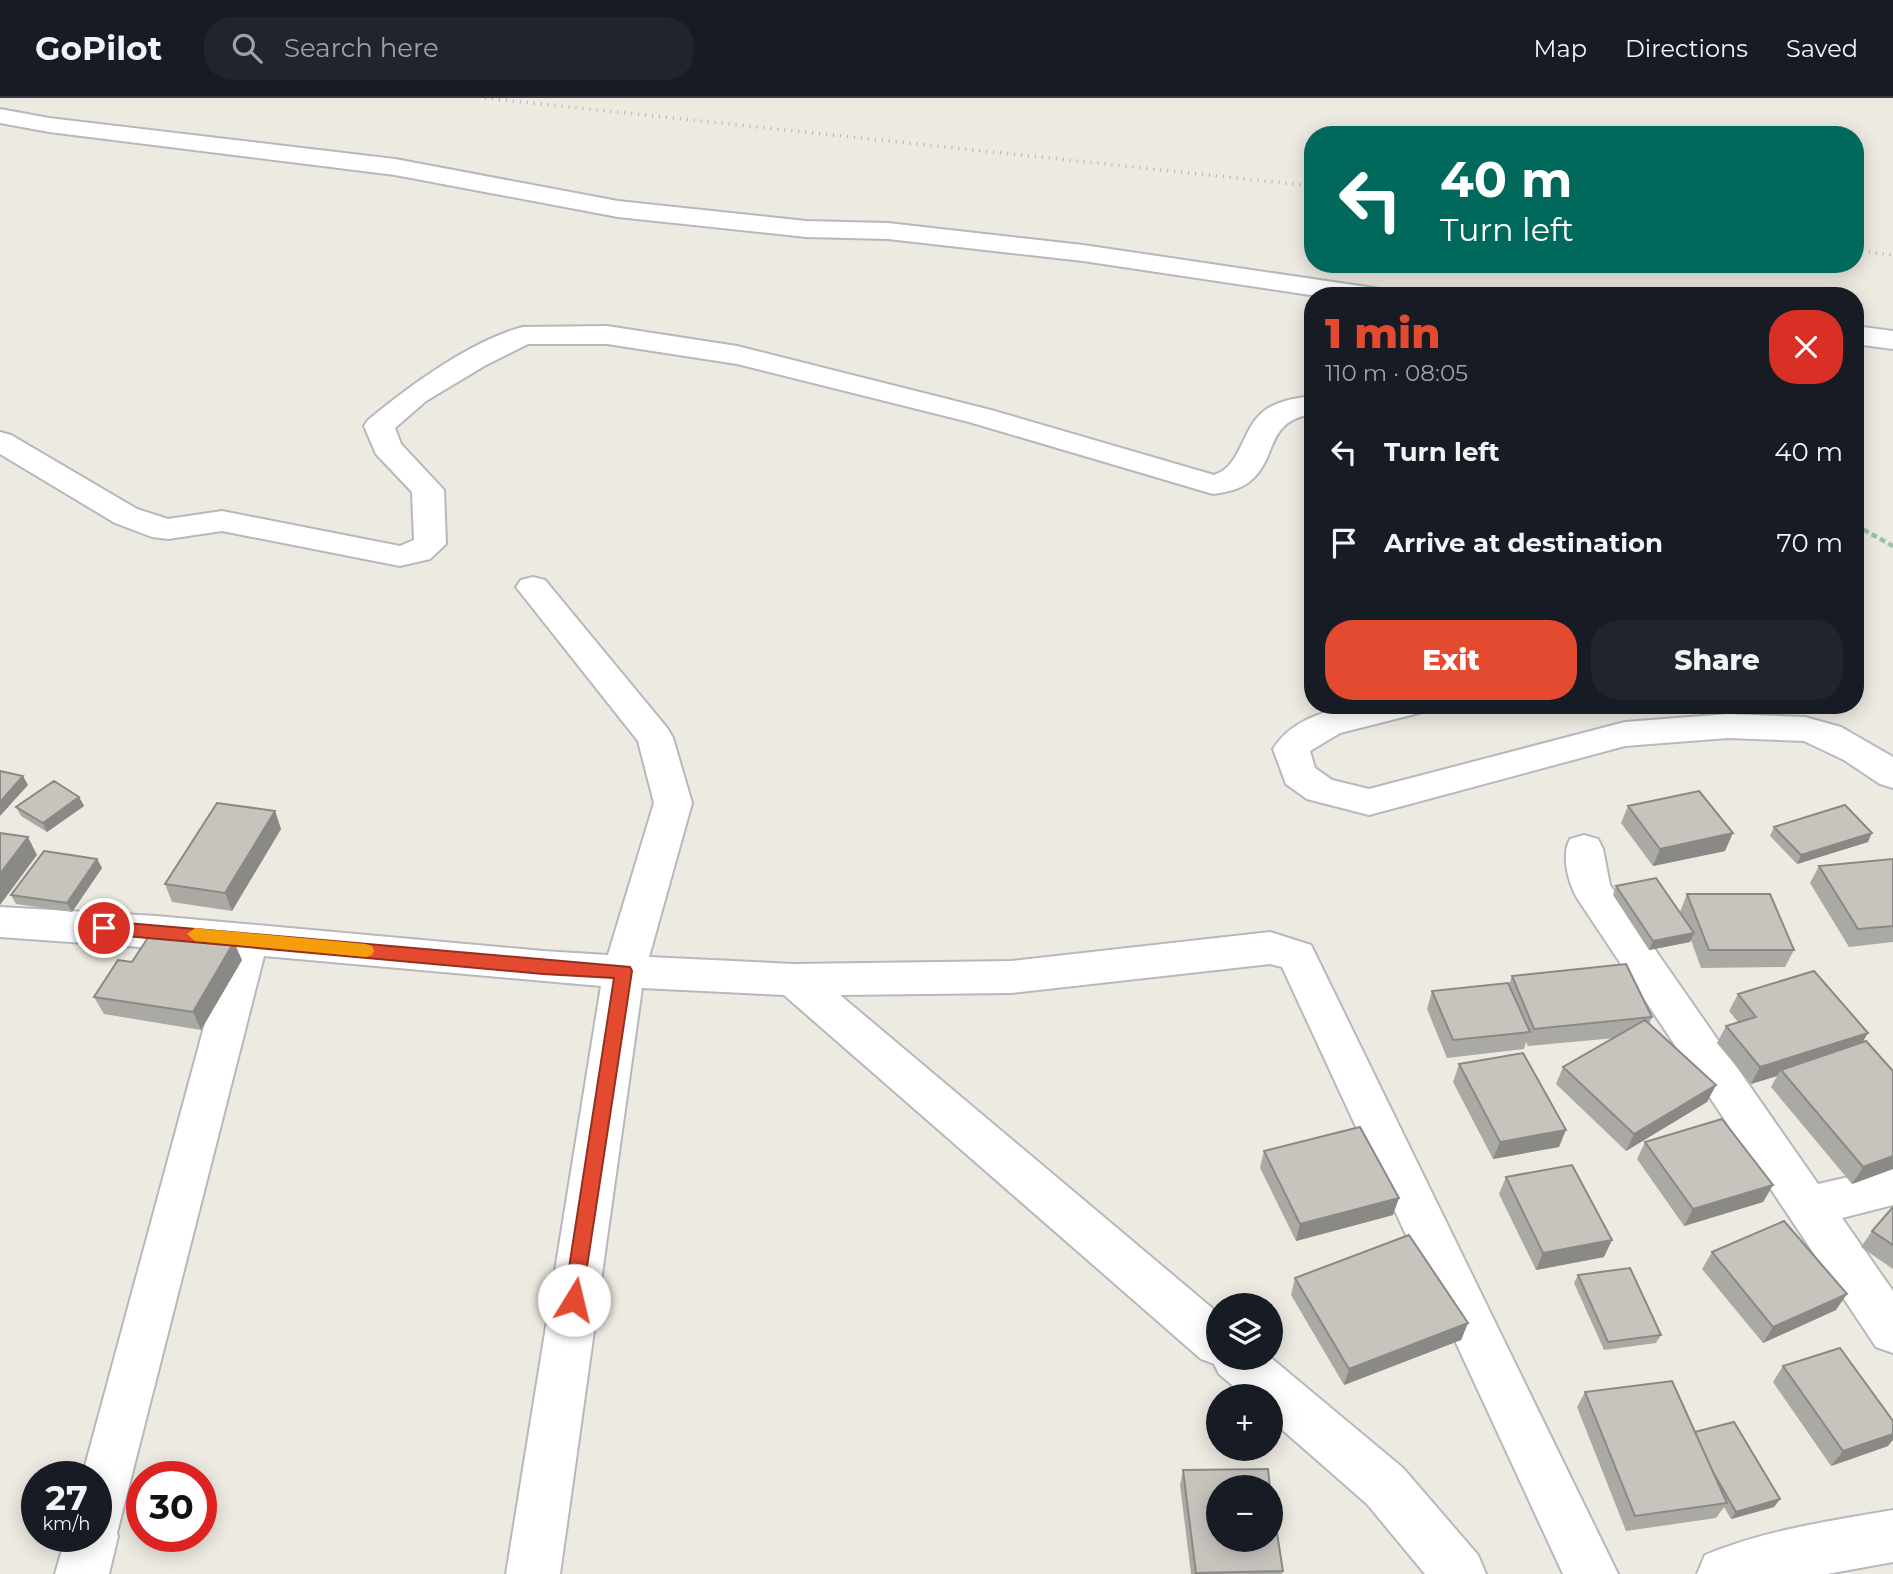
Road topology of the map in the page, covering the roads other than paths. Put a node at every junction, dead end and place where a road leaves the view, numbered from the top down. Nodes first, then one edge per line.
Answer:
1 (0, 116) edge
2 (1313, 287) edge
3 (1864, 336) edge
4 (1893, 340) edge
5 (1304, 407) edge
6 (0, 441) edge
7 (533, 587) dead end
8 (1371, 714) edge
9 (1893, 775) edge
10 (1584, 849) dead end
11 (0, 922) edge
12 (248, 939) junction
13 (624, 971) junction
14 (794, 980) junction
15 (1893, 1186) edge
16 (1808, 1206) junction
17 (1893, 1331) edge
18 (1206, 1333) edge
19 (1250, 1370) edge
20 (111, 1461) edge
21 (1893, 1536) edge
22 (88, 1552) edge
23 (82, 1574) edge
24 (533, 1574) edge
25 (1459, 1574) edge
26 (1591, 1574) edge
27 (1724, 1574) edge

1 - 2 street
3 - 4 street
5 - 6 street
7 - 13 street
8 - 9 street
10 - 16 street
11 - 12 street
12 - 13 street
12 - 20 street
13 - 14 street
13 - 24 street
14 - 18 street
14 - 26 street
15 - 16 street
16 - 17 street
19 - 25 street
21 - 27 street
22 - 23 street

